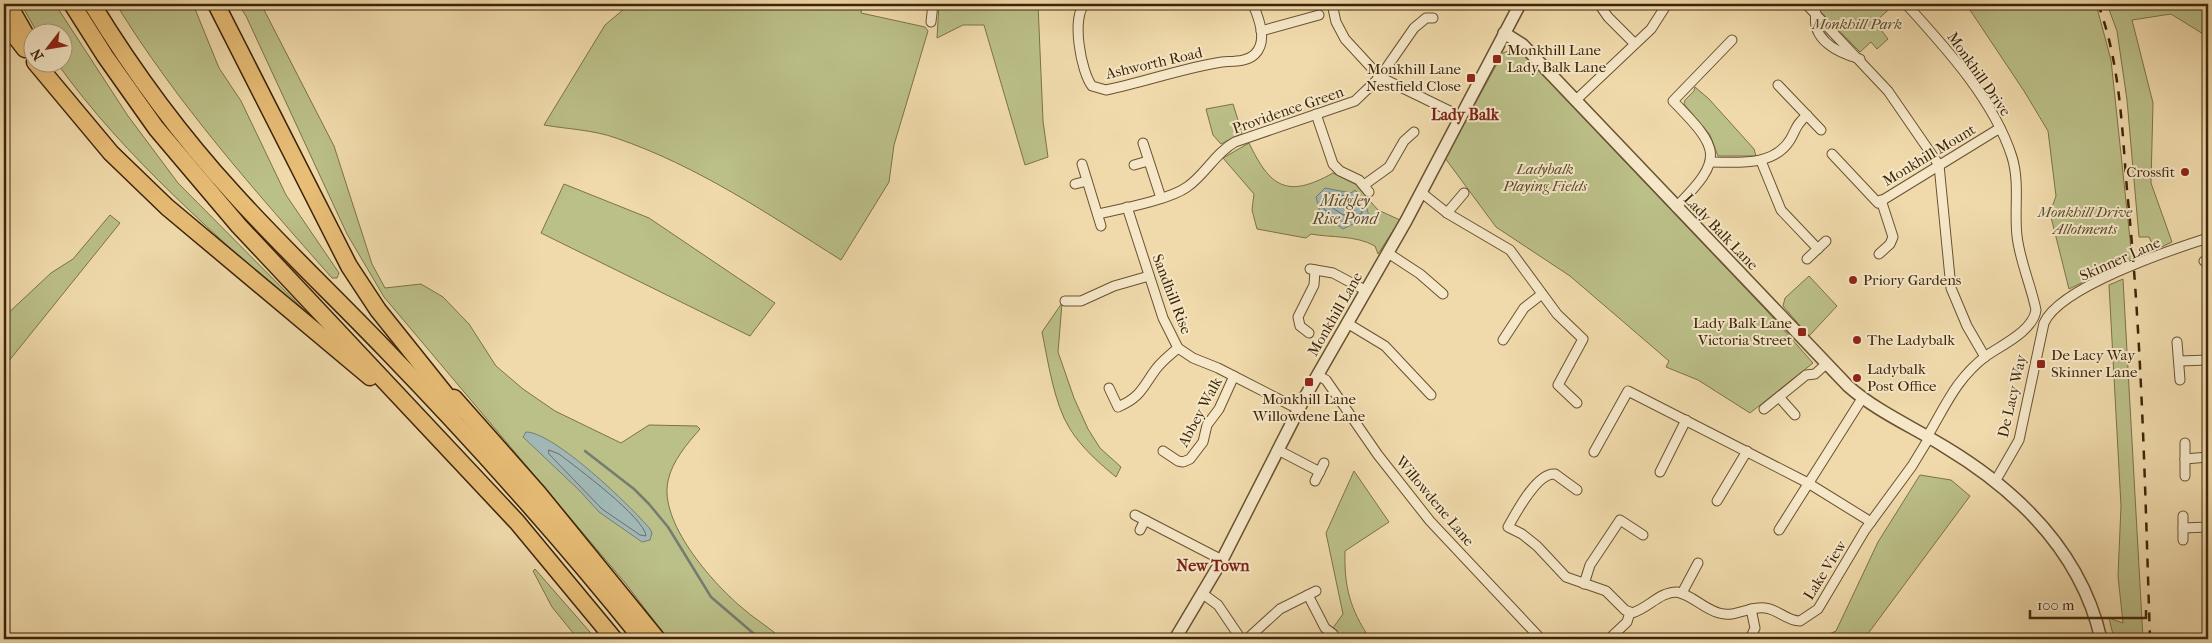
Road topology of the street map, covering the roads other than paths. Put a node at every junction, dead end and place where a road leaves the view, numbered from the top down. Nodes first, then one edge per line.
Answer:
1 (8, 4) edge
2 (72, 4) edge
3 (92, 4) edge
4 (216, 4) edge
5 (226, 4) edge
6 (933, 4) edge
7 (1085, 4) edge
8 (1252, 4) edge
9 (1332, 4) edge
10 (1520, 4) edge
11 (1599, 4) edge
12 (1667, 4) edge
13 (1806, 4) edge
14 (1906, 4) edge
15 (1319, 15) dead end
16 (1433, 18) dead end
17 (4, 22) edge
18 (931, 22) dead end
19 (22, 28) edge
20 (1261, 31) junction
21 (1504, 33) junction
22 (1732, 40) dead end
23 (1634, 43) junction
24 (22, 46) edge
25 (44, 72) edge
26 (48, 72) edge
27 (1380, 77) junction
28 (1778, 85) dead end
29 (61, 95) junction
30 (1576, 100) junction
31 (1316, 114) junction
32 (1807, 115) junction
33 (1460, 116) junction
34 (2000, 128) junction
35 (1822, 130) dead end
36 (1414, 132) dead end
37 (1143, 143) dead end
38 (1832, 154) dead end
39 (1148, 161) junction
40 (1761, 161) junction
41 (1711, 162) junction
42 (1082, 164) dead end
43 (1134, 165) dead end
44 (1939, 165) junction
45 (1087, 181) junction
46 (1074, 184) dead end
47 (1422, 193) junction
48 (1464, 193) dead end
49 (313, 198) junction
50 (1161, 198) junction
51 (1881, 200) junction
52 (1127, 207) junction
53 (1676, 207) junction
54 (1447, 213) junction
55 (1098, 214) junction
56 (1101, 226) dead end
57 (2208, 238) edge
58 (1826, 241) dead end
59 (1818, 249) junction
60 (1388, 253) junction
61 (1879, 254) dead end
62 (1807, 259) dead end
63 (1149, 276) junction
64 (1365, 290) junction
65 (1443, 294) dead end
66 (1542, 294) junction
67 (1065, 301) dead end
68 (2048, 315) joint
69 (1347, 324) junction
70 (1309, 333) dead end
71 (1503, 340) dead end
72 (2177, 342) dead end
73 (1178, 348) junction
74 (1985, 357) junction
75 (2208, 360) edge
76 (2178, 361) junction
77 (1826, 364) junction
78 (424, 368) junction
79 (1317, 375) junction
80 (1234, 376) junction
81 (2180, 380) dead end
82 (1109, 388) dead end
83 (1430, 395) dead end
84 (1780, 397) junction
85 (1863, 397) junction
86 (1577, 403) dead end
87 (1298, 409) junction
88 (1764, 409) dead end
89 (1795, 415) dead end
90 (1686, 420) junction
91 (429, 427) junction
92 (1928, 437) junction
93 (2185, 443) dead end
94 (1278, 450) junction
95 (1163, 451) dead end
96 (1747, 451) junction
97 (1594, 452) dead end
98 (2208, 457) edge
99 (2185, 460) junction
100 (1660, 472) dead end
101 (2185, 476) dead end
102 (1316, 480) dead end
103 (1996, 480) junction
104 (1808, 483) junction
105 (1577, 490) dead end
106 (1717, 501) dead end
107 (1135, 515) dead end
108 (2183, 516) dead end
109 (1145, 520) junction
110 (1871, 522) junction
111 (2208, 527) edge
112 (2183, 528) junction
113 (1140, 530) dead end
114 (1779, 530) dead end
115 (1643, 535) dead end
116 (2183, 540) dead end
117 (1222, 560) junction
118 (1698, 563) dead end
119 (595, 583) junction
120 (1584, 584) junction
121 (1682, 593) junction
122 (1203, 594) junction
123 (1751, 609) junction
124 (1630, 612) junction
125 (1333, 634) dead end
126 (1540, 638) edge
127 (614, 639) edge
128 (642, 639) edge
129 (657, 639) edge
130 (1175, 639) edge
131 (1241, 639) edge
132 (1247, 639) edge
133 (1609, 639) edge
134 (1750, 639) edge
135 (2101, 639) edge

1 - 19 highway
2 - 91 highway
3 - 119 highway
4 - 49 highway
5 - 49 highway
6 - 18 street
7 - 20 street, Ashworth Road
8 - 20 street
9 - 27 street
10 - 21 street, Monkhill Lane
11 - 23 street
12 - 23 street
13 - 44 street
14 - 34 street, Monkhill Drive
15 - 20 street
16 - 27 street, Providence Green
17 - 24 highway
21 - 30 street, Lady Balk Lane
21 - 33 street, Monkhill Lane
22 - 41 street
23 - 30 street
25 - 29 highway
26 - 29 highway
27 - 31 street, Providence Green
27 - 33 street
28 - 32 street
29 - 91 highway
30 - 53 street, Lady Balk Lane
31 - 36 street
31 - 50 street, Providence Green
32 - 35 street
32 - 40 street
33 - 47 street, Monkhill Lane
34 - 44 street, Monkhill Mount
34 - 74 street, Monkhill Drive
37 - 39 street
38 - 51 street, Monkhill Mount
39 - 43 street
39 - 50 street
40 - 41 street
40 - 59 street
41 - 53 street
42 - 45 street
44 - 51 street, Monkhill Mount
44 - 74 street
45 - 46 street
45 - 55 street
47 - 54 street
47 - 60 street, Monkhill Lane
48 - 54 street
49 - 78 highway
50 - 52 street, Providence Green
51 - 61 street
52 - 55 street, Providence Green
52 - 63 street, Sandhill Rise
53 - 77 street, Lady Balk Lane
54 - 66 street
55 - 56 street
57 - 68 street, Skinner Lane
58 - 59 street
59 - 62 street
60 - 64 street, Monkhill Lane
60 - 65 street
63 - 67 street
63 - 73 street, Sandhill Rise
64 - 69 street, Monkhill Lane
64 - 70 street
66 - 71 street
66 - 86 street
68 - 103 street, De Lacy Way
69 - 79 street, Monkhill Lane
69 - 83 street
72 - 76 street
73 - 80 street, Sandhill Rise
73 - 82 street
74 - 92 street
75 - 76 street
76 - 81 street
77 - 84 street
77 - 85 street, Lady Balk Lane
78 - 119 highway
78 - 129 highway
79 - 87 street, Monkhill Lane
79 - 126 street, Willowdene Lane
80 - 87 street, Sandhill Rise
80 - 95 street, Abbey Walk
84 - 88 street
84 - 89 street
85 - 92 street, Lady Balk Lane
85 - 104 street
87 - 94 street, Monkhill Lane
90 - 96 street
90 - 97 street
90 - 100 street
91 - 127 highway
92 - 103 street
92 - 110 street
93 - 99 street
94 - 102 street
94 - 117 street, Monkhill Lane
96 - 104 street
96 - 106 street
98 - 99 street
99 - 101 street
103 - 135 street
104 - 110 street
104 - 114 street
105 - 120 street
107 - 109 street
108 - 112 street
109 - 113 street
109 - 117 street
110 - 123 street, Lake View
111 - 112 street
112 - 116 street
115 - 120 street
117 - 122 street, Monkhill Lane
118 - 121 street
119 - 128 highway
120 - 124 street
121 - 123 street, Lake View
121 - 124 street
122 - 130 street, Monkhill Lane
122 - 131 street
123 - 134 street
124 - 133 street
125 - 132 street

